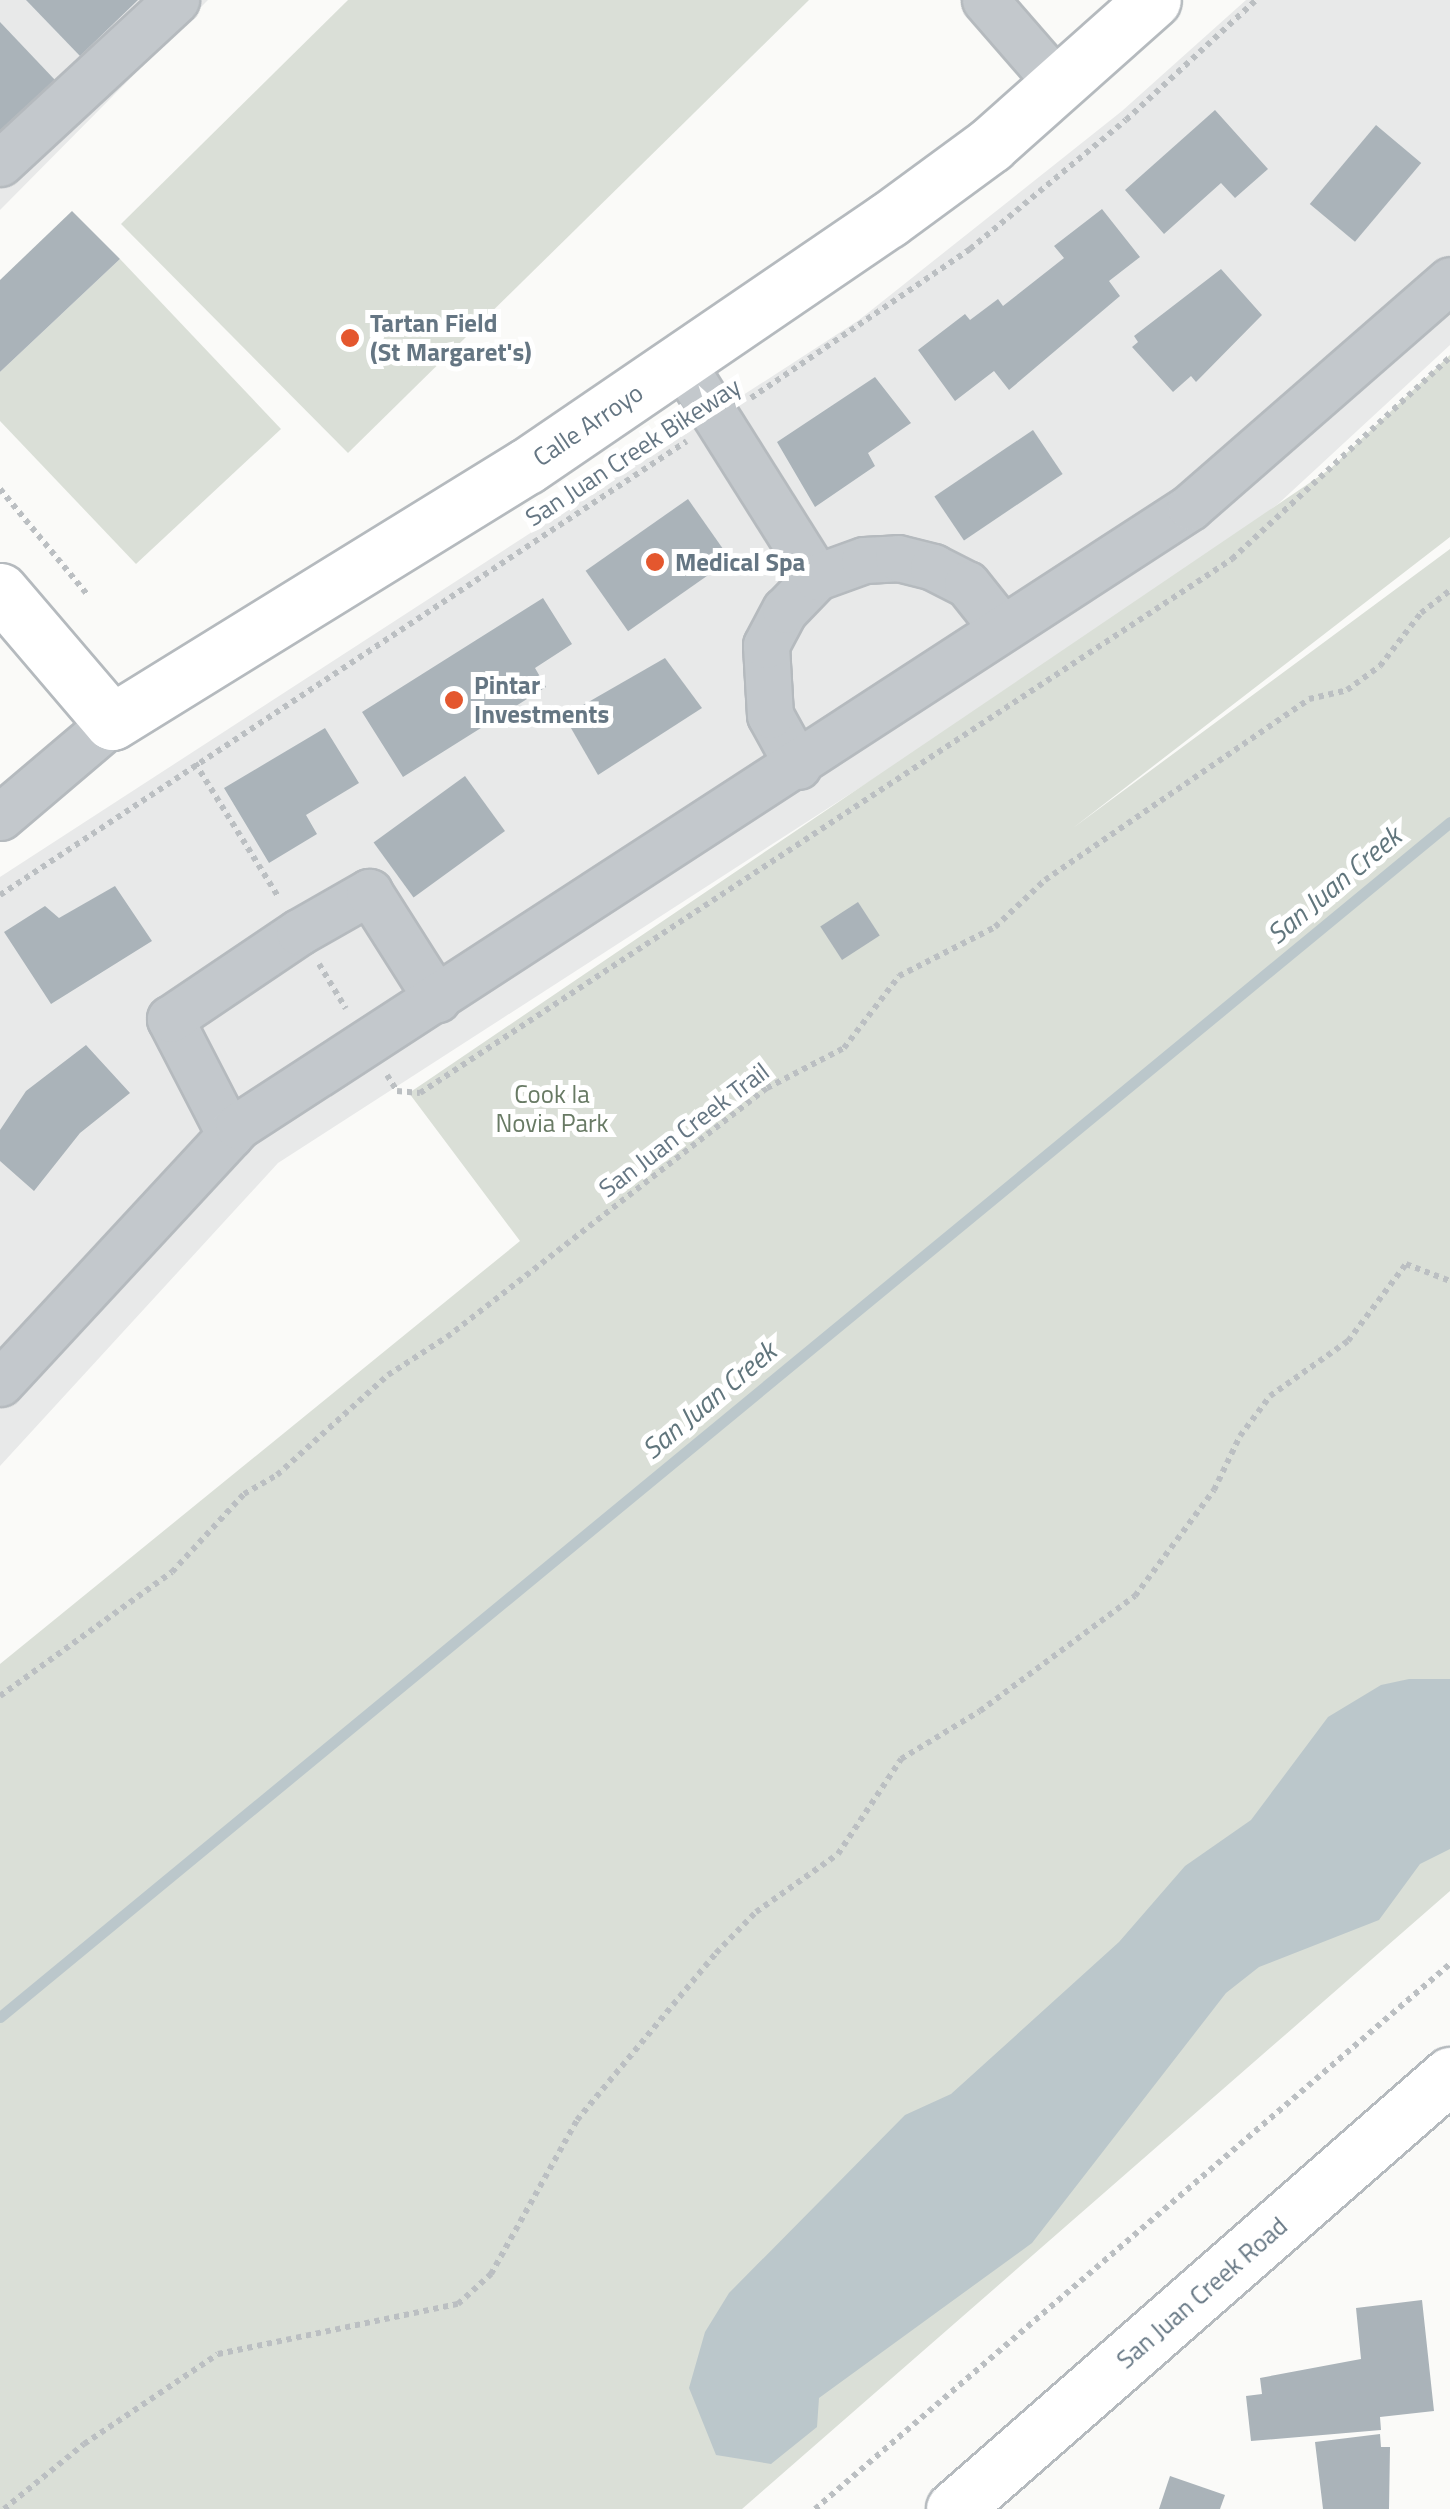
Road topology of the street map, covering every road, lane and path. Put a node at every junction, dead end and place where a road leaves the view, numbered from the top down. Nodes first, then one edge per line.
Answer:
1 (176, 0) edge
2 (985, 0) edge
3 (1153, 0) edge
4 (1256, 0) edge
5 (1059, 85) junction
6 (0, 163) edge
7 (1450, 280) edge
8 (682, 363) junction
9 (719, 420) junction
10 (0, 489) edge
11 (817, 576) junction
12 (1450, 590) edge
13 (0, 591) edge
14 (87, 594) dead end
15 (1002, 628) junction
16 (112, 722) junction
17 (798, 766) junction
18 (0, 817) edge
19 (0, 895) edge
20 (437, 999) junction
21 (230, 1135) junction
22 (1450, 1281) edge
23 (0, 1383) edge
24 (0, 1696) edge
25 (1450, 1964) edge
26 (1450, 2076) edge
27 (4, 2509) edge
28 (815, 2509) edge
29 (954, 2509) edge

1 - 6 street
2 - 5 street
3 - 5 main road, Calle Arroyo
4 - 9 path, San Juan Creek Bikeway
5 - 8 main road, Calle Arroyo
7 - 15 street
8 - 9 street
8 - 16 main road, Calle Arroyo
9 - 11 street
9 - 19 path, San Juan Creek Bikeway
10 - 14 path
11 - 15 street
11 - 17 street
12 - 24 path, San Juan Creek Trail
13 - 16 main road
15 - 17 street
16 - 18 street, Calle Arroyo
17 - 20 street
20 - 21 street
20 - 21 street
21 - 23 street
22 - 27 path
25 - 28 path
26 - 29 main road, San Juan Creek Road

